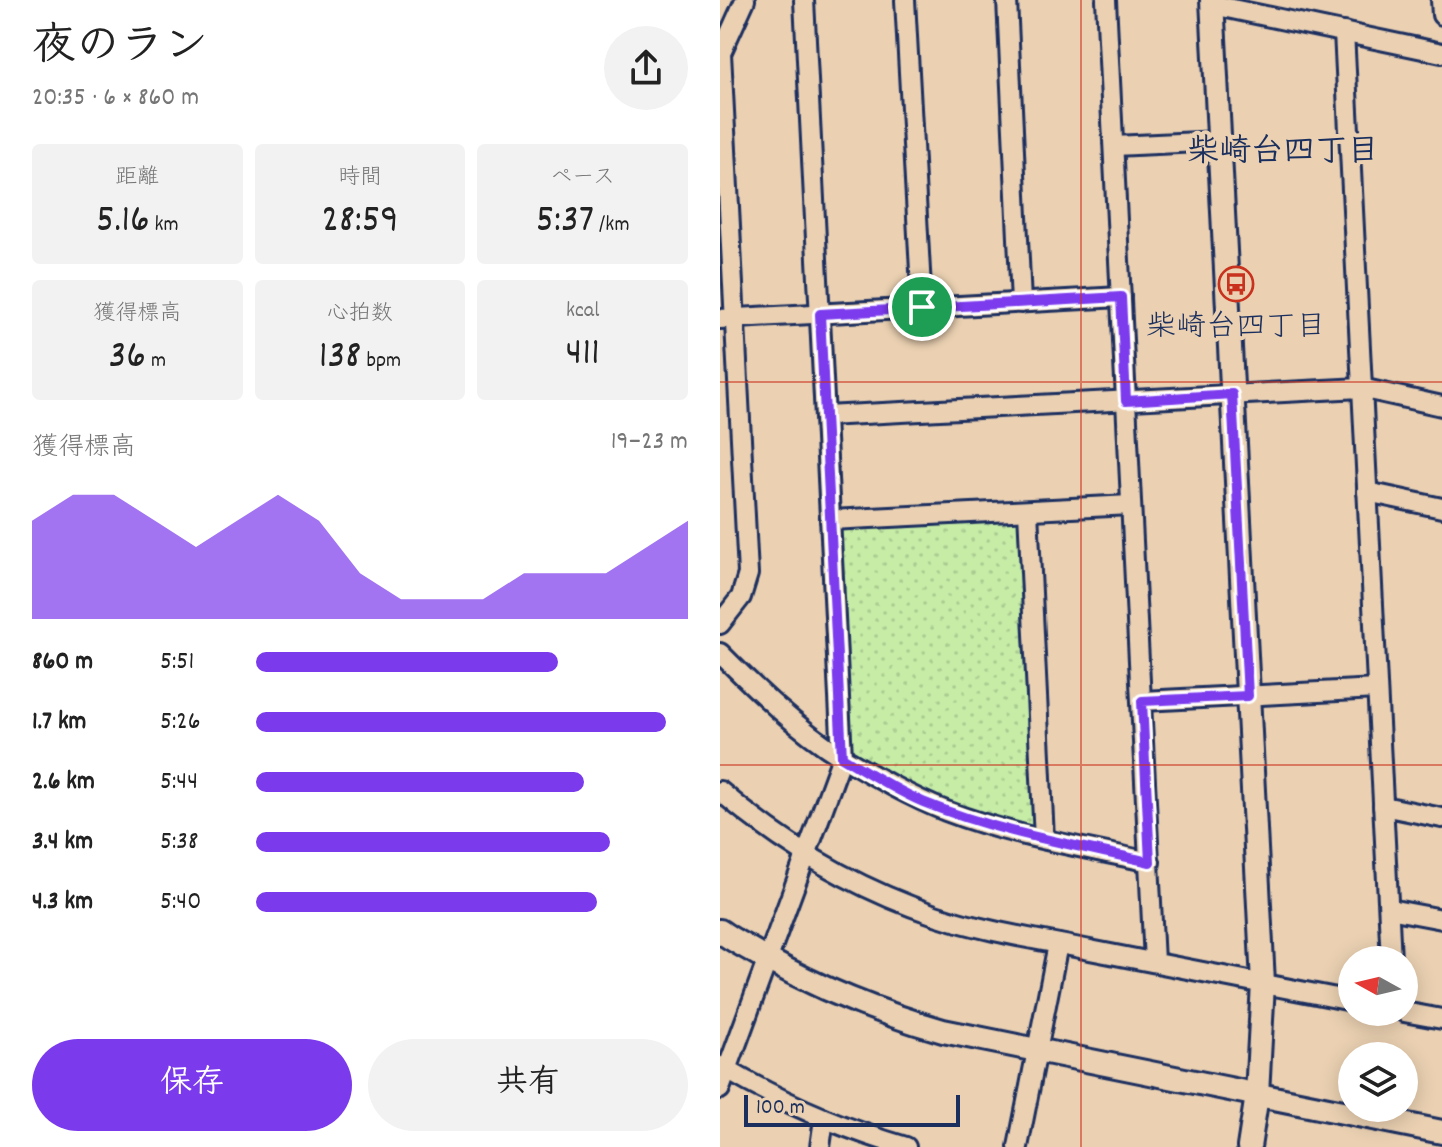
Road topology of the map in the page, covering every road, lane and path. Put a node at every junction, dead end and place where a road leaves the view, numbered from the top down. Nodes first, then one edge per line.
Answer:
1 (745, 0) edge
2 (804, 0) edge
3 (905, 0) edge
4 (1007, 0) edge
5 (1106, 0) edge
6 (1441, 0) edge
7 (1212, 2) edge
8 (1442, 15) edge
9 (1344, 32) junction
10 (1442, 53) edge
11 (723, 132) edge
12 (1221, 141) junction
13 (1114, 146) junction
14 (1121, 297) junction
15 (1021, 303) junction
16 (922, 307) junction
17 (820, 314) junction
18 (727, 319) edge
19 (1361, 388) junction
20 (1232, 394) junction
21 (1126, 401) junction
22 (1442, 406) edge
23 (825, 416) junction
24 (1367, 492) junction
25 (1131, 505) junction
26 (1442, 508) edge
27 (1028, 511) junction
28 (830, 520) junction
29 (720, 624) edge
30 (720, 653) edge
31 (1377, 689) junction
32 (1248, 696) junction
33 (1142, 701) junction
34 (842, 757) junction
35 (720, 791) edge
36 (1383, 806) junction
37 (1442, 818) edge
38 (1044, 839) junction
39 (806, 856) junction
40 (1150, 862) junction
41 (1389, 909) junction
42 (1442, 919) edge
43 (720, 931) edge
44 (1058, 944) junction
45 (1390, 946) edge
46 (768, 959) junction
47 (1154, 962) junction
48 (1263, 983) junction
49 (1338, 998) edge
50 (1418, 1015) edge
51 (1442, 1019) edge
52 (1037, 1051) junction
53 (723, 1068) edge
54 (720, 1089) edge
55 (1257, 1095) junction
56 (824, 1119) junction
57 (1442, 1132) edge
58 (820, 1147) edge
59 (906, 1147) edge
60 (1018, 1147) edge
61 (1249, 1147) edge

1 - 11 street
2 - 17 street
3 - 16 street
4 - 15 street
5 - 13 street
6 - 8 street
7 - 9 street
7 - 12 street
9 - 10 street
9 - 19 street
11 - 18 street
12 - 13 street
12 - 20 street
13 - 14 street
14 - 15 street
14 - 21 street
15 - 16 street
16 - 17 street
17 - 18 street
17 - 23 street
18 - 29 street
19 - 20 street
19 - 22 street
19 - 24 street
20 - 21 street
20 - 32 street
21 - 23 street
21 - 25 street
23 - 28 street
24 - 26 street
24 - 31 street
25 - 27 street
25 - 33 street
27 - 28 street
27 - 38 street
28 - 34 street
30 - 34 street
31 - 32 street
31 - 36 street
32 - 33 street
32 - 48 street
33 - 40 street
34 - 38 street
34 - 39 street
35 - 39 street
36 - 37 street
36 - 41 street
38 - 40 street
39 - 44 street
39 - 46 street
40 - 47 street
41 - 42 street
41 - 45 street
43 - 46 street
44 - 47 street
44 - 52 street
46 - 52 street
46 - 53 street
47 - 48 street
48 - 49 street
48 - 55 street
50 - 51 street
52 - 55 street
52 - 60 street
53 - 54 street
53 - 56 street
55 - 57 street
55 - 61 street
56 - 58 street
56 - 59 street

